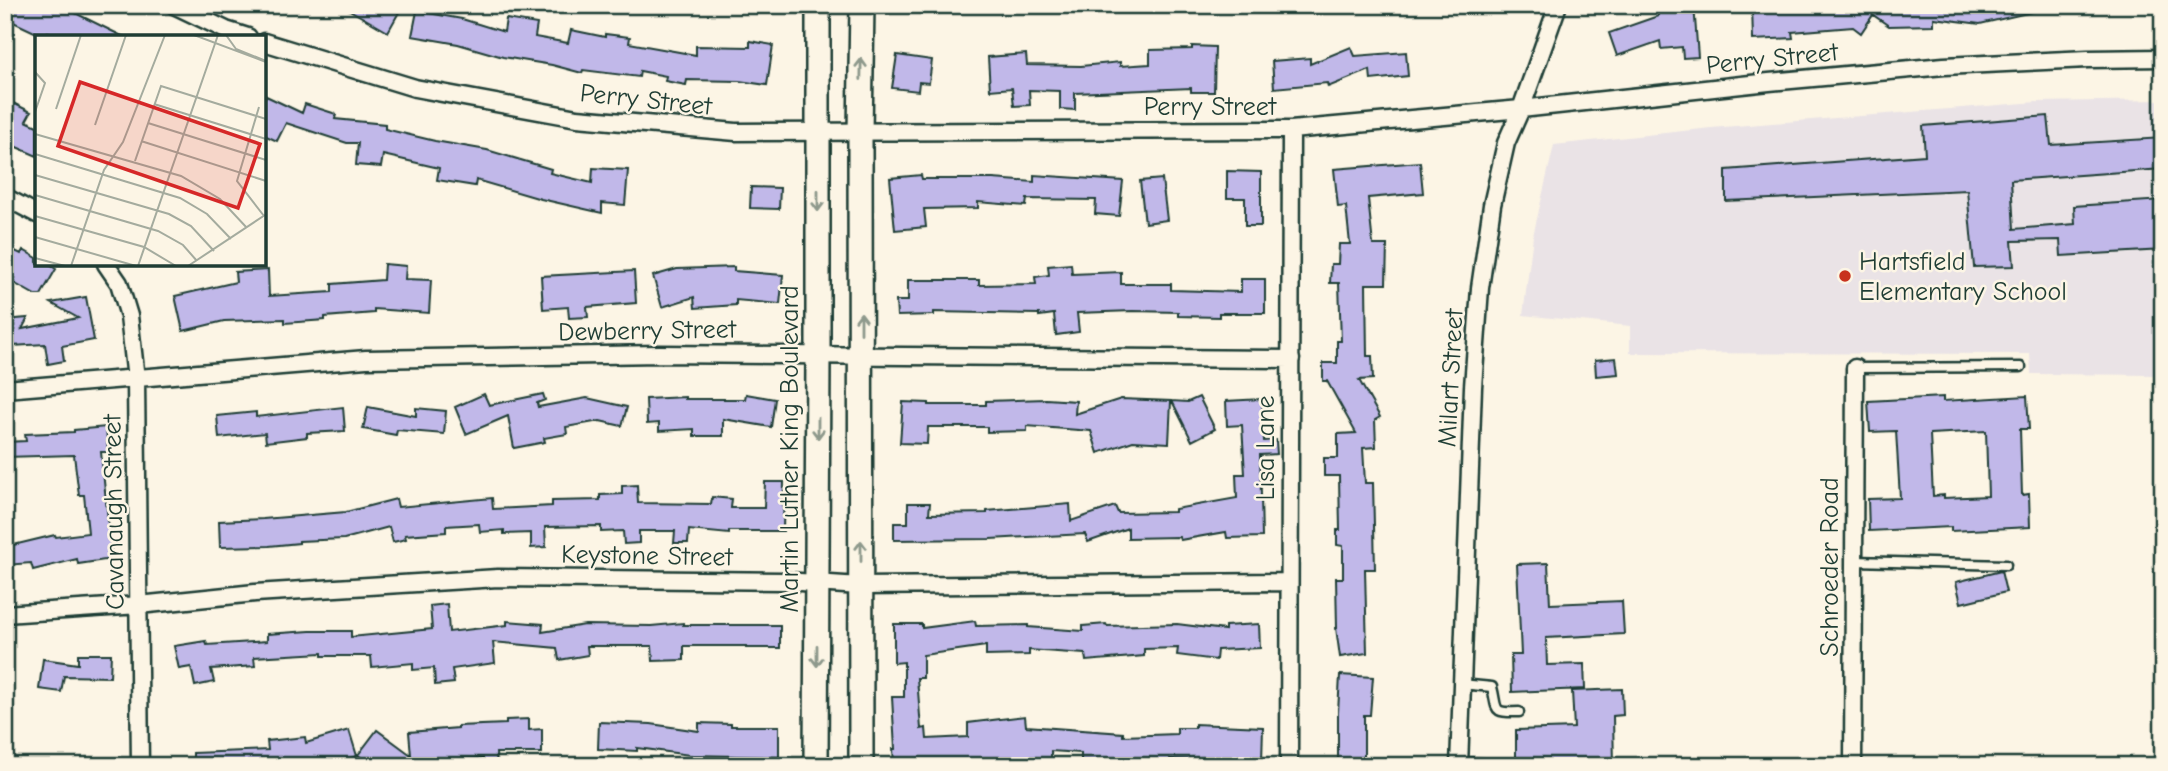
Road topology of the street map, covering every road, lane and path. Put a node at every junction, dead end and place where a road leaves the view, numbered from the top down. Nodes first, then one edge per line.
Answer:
1 (174, 5) edge
2 (818, 5) edge
3 (862, 5) edge
4 (1558, 5) edge
5 (242, 35) edge
6 (266, 43) edge
7 (2163, 58) edge
8 (1521, 109) junction
9 (1291, 130) junction
10 (818, 133) junction
11 (860, 133) junction
12 (5, 197) edge
13 (35, 213) edge
14 (107, 266) edge
15 (818, 354) junction
16 (862, 356) junction
17 (1291, 359) junction
18 (2021, 367) dead end
19 (1855, 368) joint
20 (136, 379) junction
21 (5, 389) edge
22 (1854, 561) junction
23 (2006, 565) dead end
24 (1289, 582) junction
25 (817, 583) junction
26 (860, 586) junction
27 (139, 606) junction
28 (5, 614) edge
29 (1461, 684) junction
30 (1519, 712) dead end
31 (1459, 764) edge
32 (140, 766) edge
33 (816, 766) edge
34 (861, 766) edge
35 (1289, 766) edge
36 (1494, 766) edge
37 (1853, 766) edge

1 - 5 street
2 - 10 main road, Martin Luther King Boulevard
11 -> 3 main road
4 - 8 street, Milart Street
6 - 10 street, Perry Street
7 - 8 street, Perry Street
8 - 9 street, Perry Street
8 - 29 street, Milart Street
9 - 11 street, Perry Street
9 - 17 street, Lisa Lane
10 - 11 street, Perry Street
10 -> 15 main road, Martin Luther King Boulevard
16 -> 11 main road
12 - 13 street
14 - 20 street, Cavanaugh Street
15 - 16 street, Dewberry Street
15 - 20 street, Dewberry Street
15 -> 25 main road, Martin Luther King Boulevard
16 - 17 street, Dewberry Street
26 -> 16 main road
17 - 24 street, Lisa Lane
18 - 19 lane
19 - 22 street, Schroeder Road
20 - 21 street, Dewberry Street
20 - 27 street, Cavanaugh Street
22 - 23 lane
22 - 37 street, Schroeder Road
24 - 26 street, Keystone Street
24 - 35 street, Lisa Lane
25 - 26 street, Keystone Street
25 - 27 street, Keystone Street
25 -> 33 main road, Martin Luther King Boulevard
26 - 34 main road
27 - 28 street, Keystone Street
27 - 32 street, Cavanaugh Street
29 - 30 lane
29 - 31 street, Milart Street
31 - 36 lane

